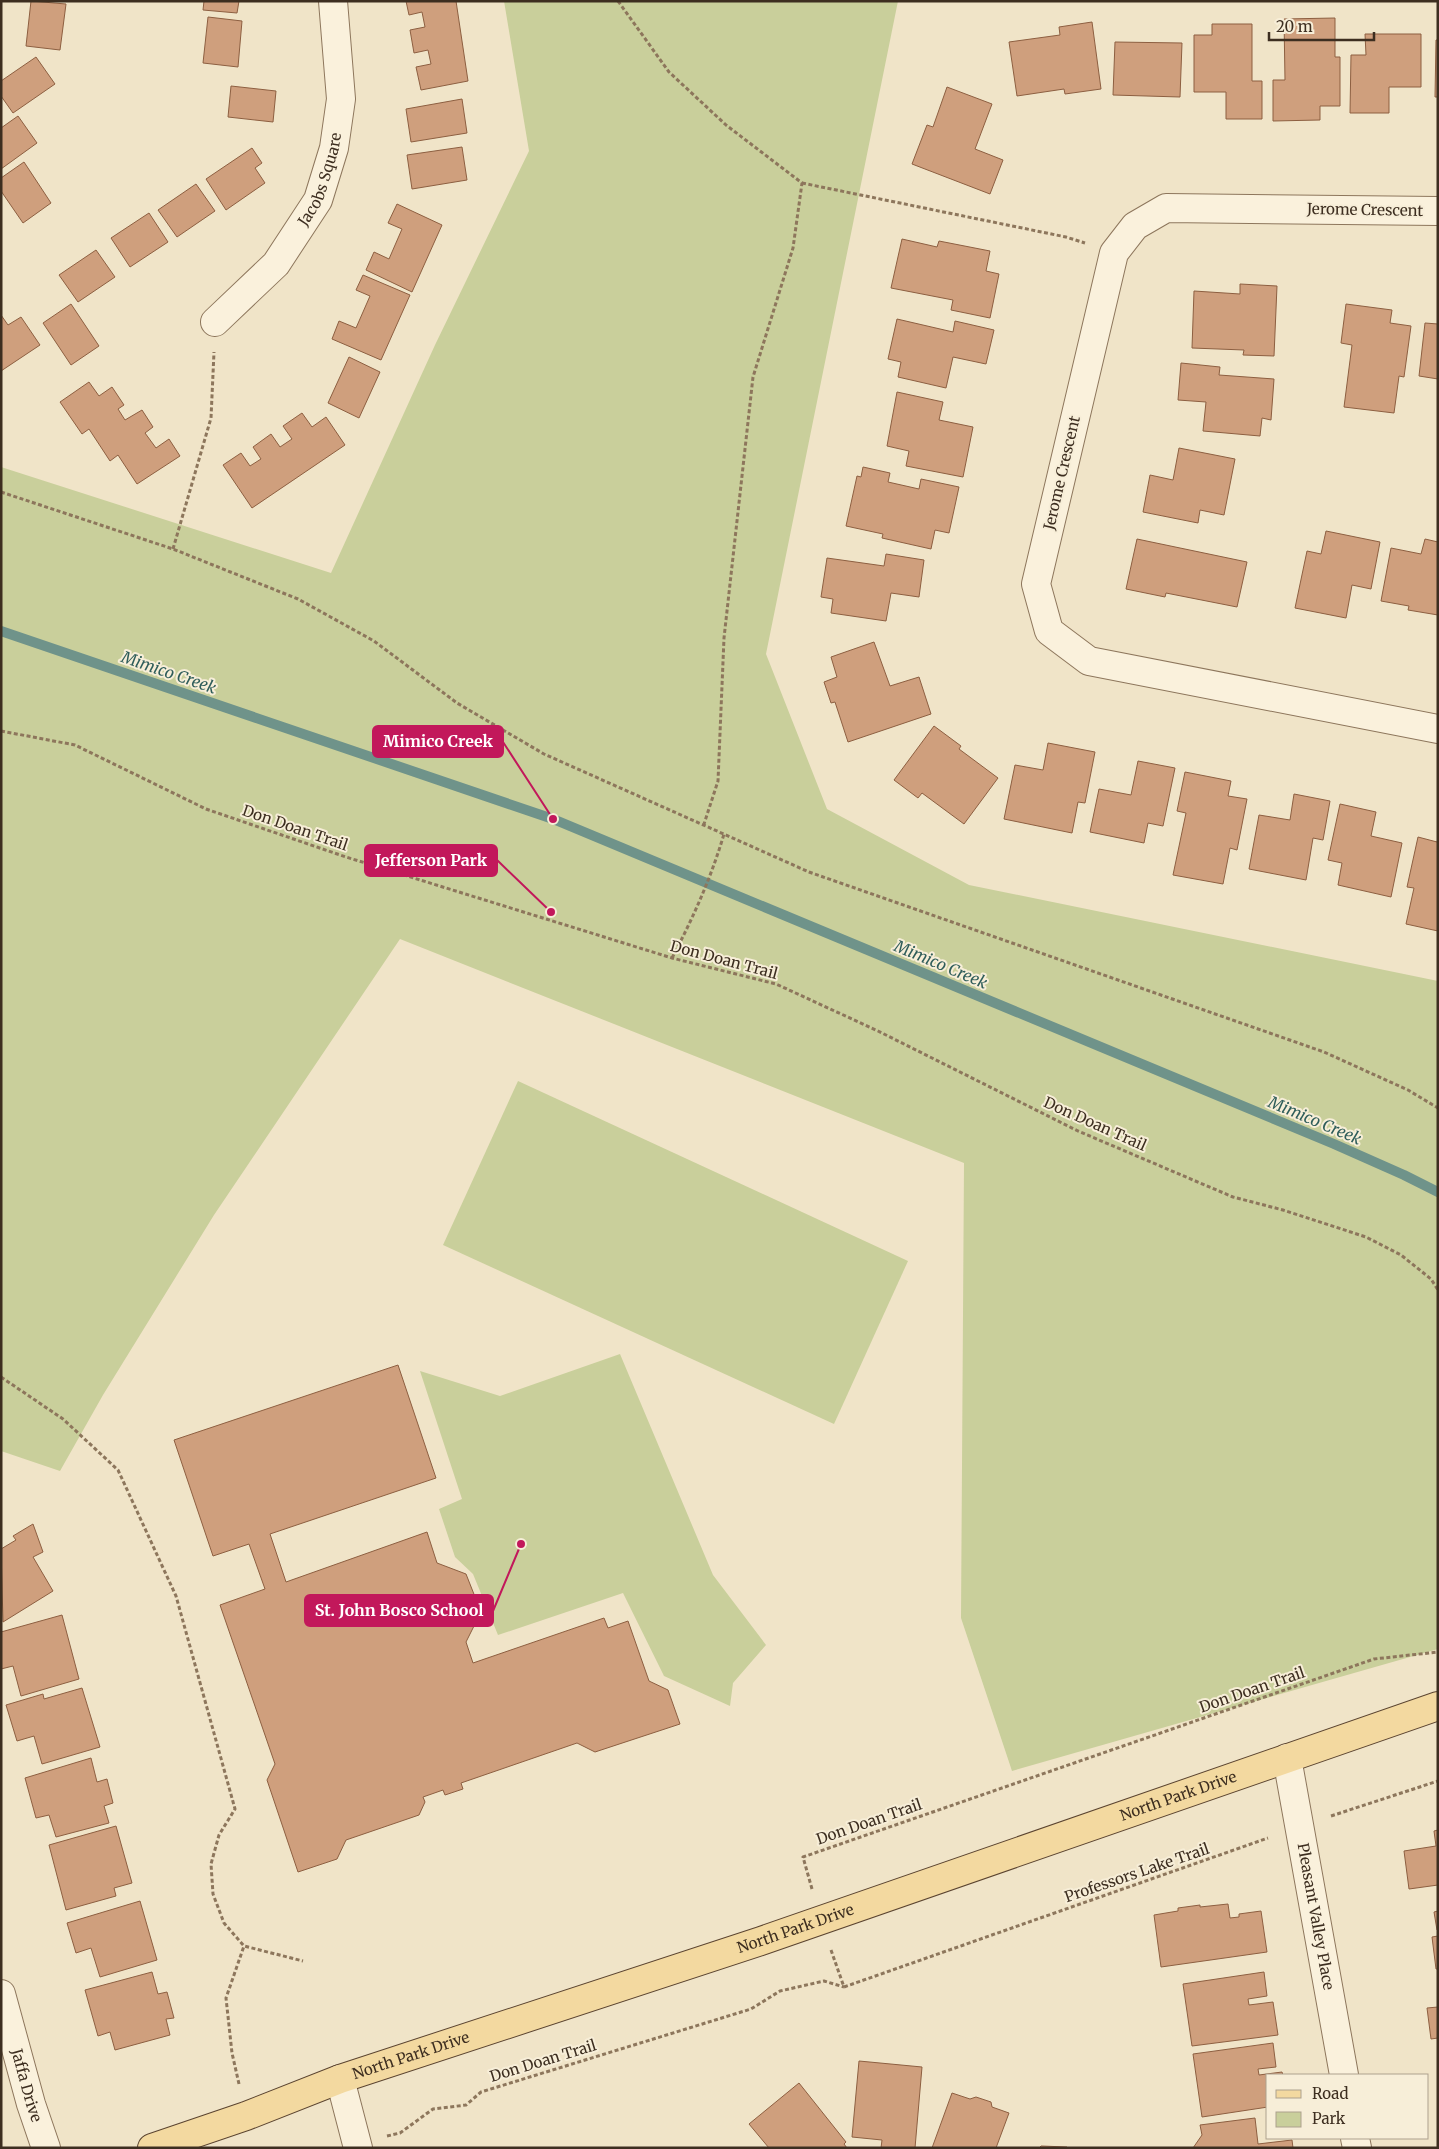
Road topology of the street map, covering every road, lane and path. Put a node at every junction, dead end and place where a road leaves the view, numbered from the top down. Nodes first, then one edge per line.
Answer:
1 (333, 1) edge
2 (618, 1) edge
3 (802, 183) junction
4 (1438, 212) edge
5 (1114, 253) junction
6 (215, 322) joint
7 (1, 492) edge
8 (173, 549) junction
9 (1438, 729) edge
10 (1, 731) edge
11 (704, 824) junction
12 (724, 834) junction
13 (672, 958) junction
14 (1438, 1108) edge
15 (1438, 1290) edge
16 (1, 1377) edge
17 (1438, 1652) edge
18 (1438, 1706) edge
19 (1287, 1758) junction
20 (1438, 1781) edge
21 (1299, 1827) junction
22 (821, 1920) junction
23 (244, 1946) junction
24 (303, 1961) dead end
25 (844, 1987) junction
26 (1, 1994) edge
27 (1344, 2074) edge
28 (340, 2079) junction
29 (246, 2116) junction
30 (358, 2145) edge
31 (46, 2148) edge
32 (152, 2148) edge

1 - 6 street, Jacobs Square
2 - 3 path
3 - 5 path
3 - 11 path
4 - 5 street, Jerome Crescent
5 - 9 street, Jerome Crescent
6 - 8 path
7 - 8 path
8 - 11 path
10 - 13 path, Don Doan Trail
11 - 12 path
12 - 13 path
12 - 14 path
13 - 15 path, Don Doan Trail
16 - 23 path
17 - 22 path, Don Doan Trail
18 - 19 main road, North Park Drive
19 - 21 street, Pleasant Valley Place
19 - 22 main road, North Park Drive
20 - 21 path, Professors Lake Trail
21 - 25 path, Professors Lake Trail
21 - 27 street, Pleasant Valley Place
22 - 25 path, Don Doan Trail
22 - 28 main road, North Park Drive
23 - 24 path
23 - 29 path
25 - 30 path, Don Doan Trail
26 - 31 street, Jaffa Drive
28 - 29 main road, North Park Drive
28 - 30 street
29 - 32 main road, North Park Drive

